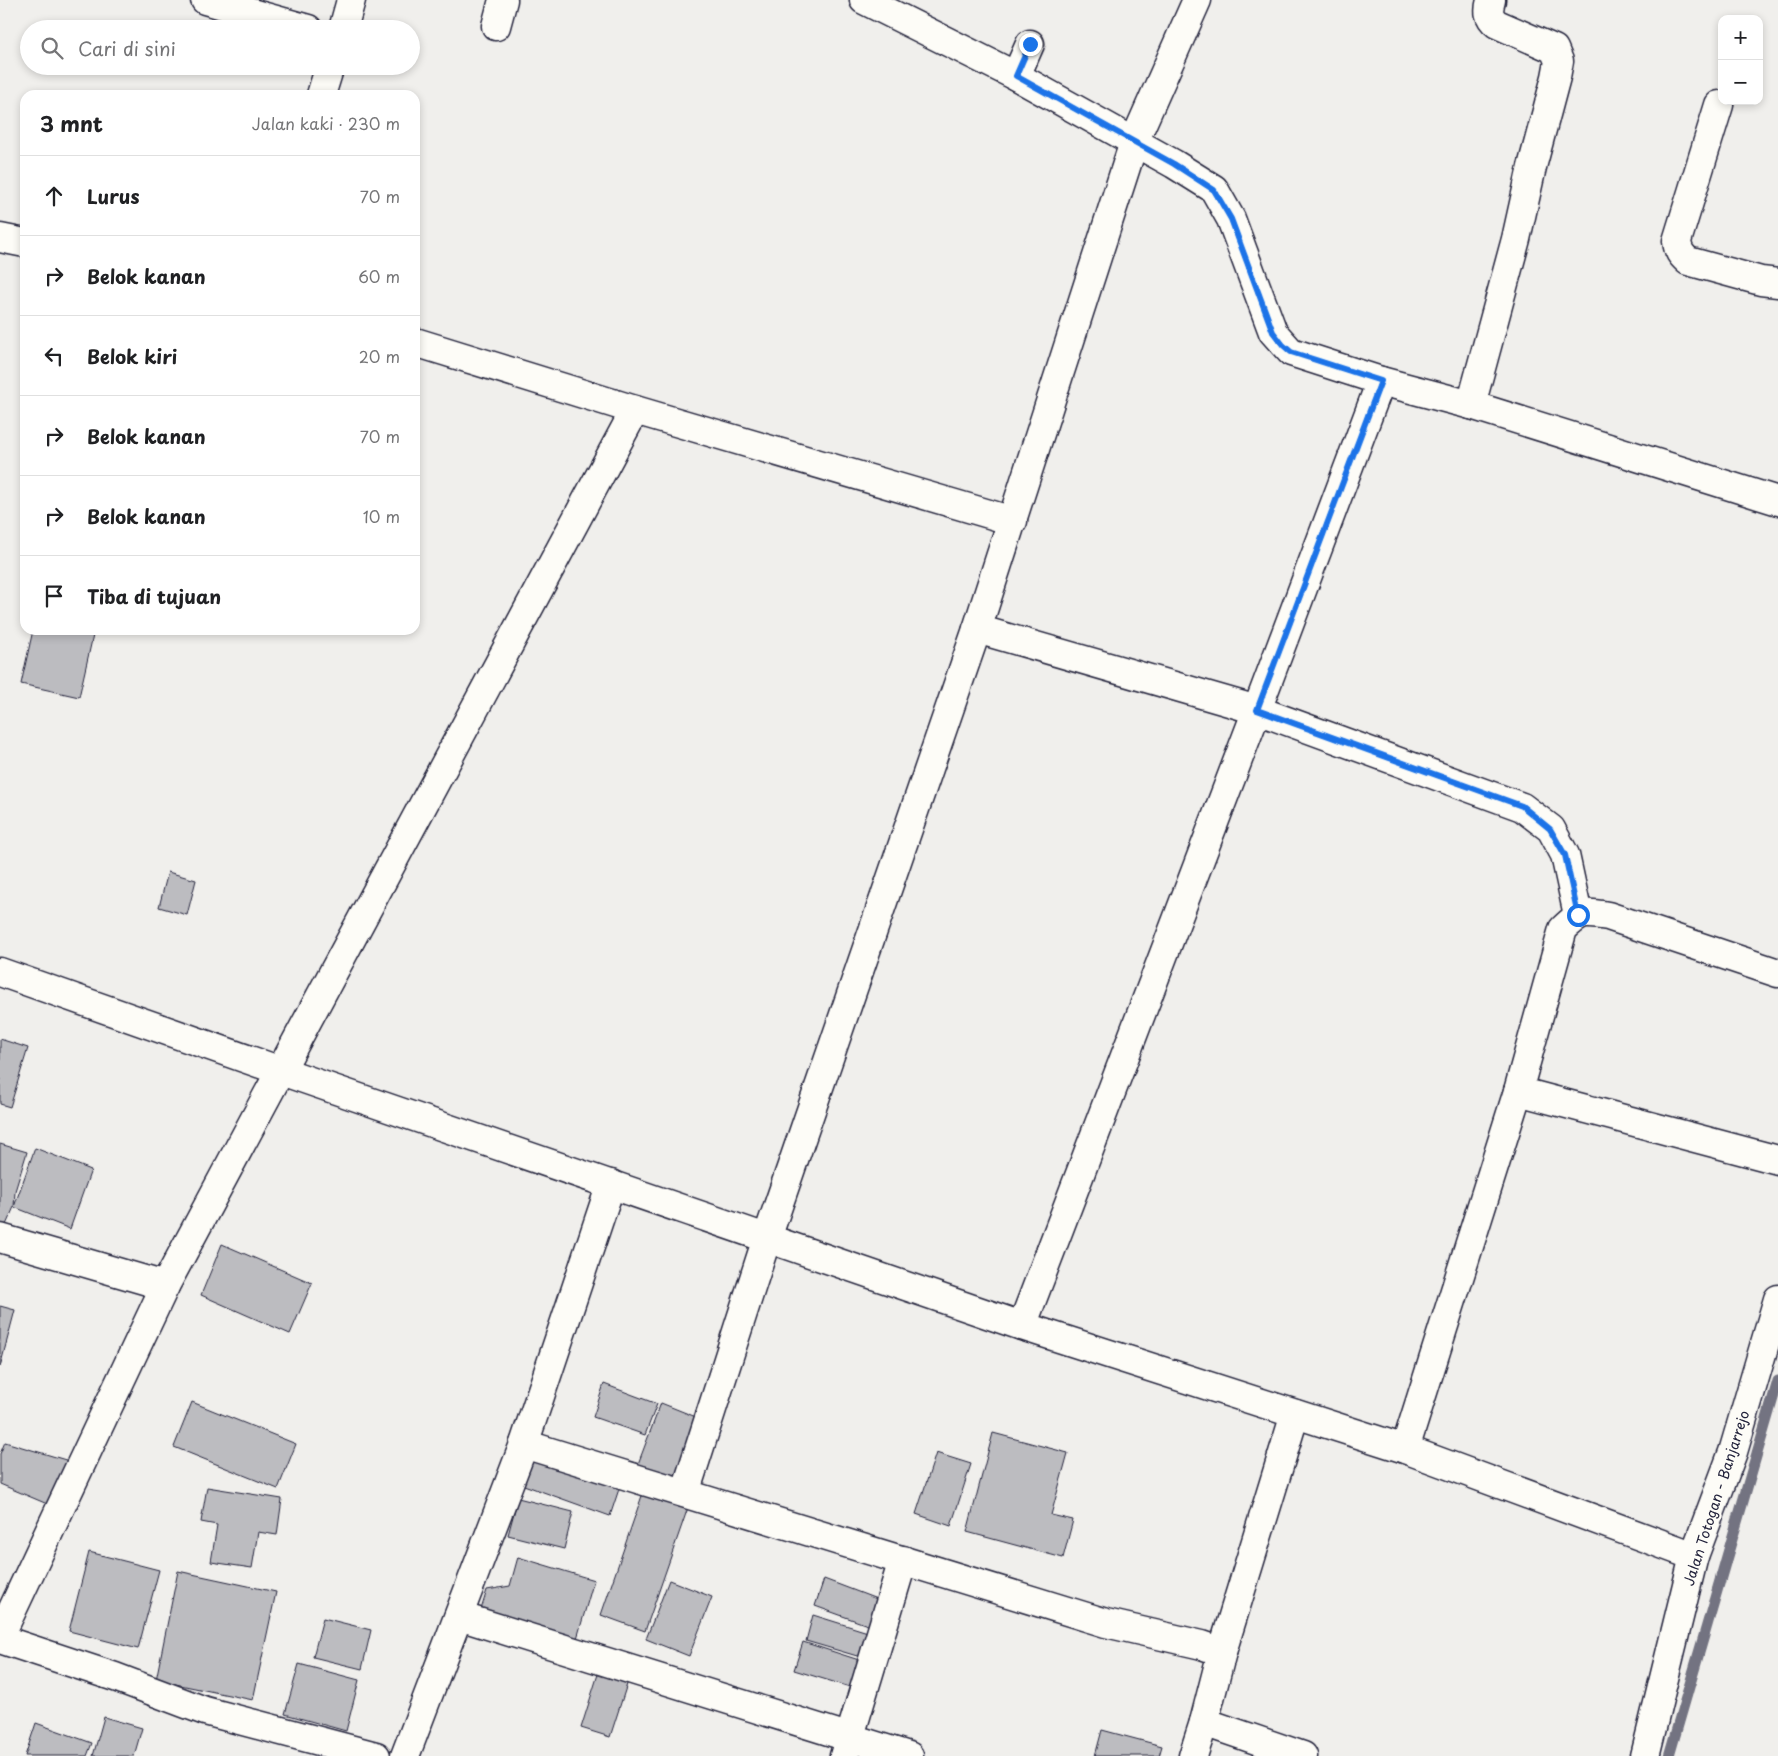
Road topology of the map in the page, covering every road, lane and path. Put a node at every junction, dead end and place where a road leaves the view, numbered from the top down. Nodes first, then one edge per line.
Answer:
1 (205, 0) edge
2 (351, 0) edge
3 (503, 0) edge
4 (864, 0) edge
5 (1197, 0) edge
6 (1491, 0) edge
7 (276, 20) edge
8 (345, 20) edge
9 (496, 26) dead end
10 (1030, 44) dead end
11 (327, 75) edge
12 (1016, 76) junction
13 (323, 90) edge
14 (1719, 105) dead end
15 (1134, 142) junction
16 (0, 238) edge
17 (20, 242) edge
18 (1778, 283) edge
19 (420, 344) edge
20 (1381, 381) junction
21 (1471, 405) junction
22 (635, 410) junction
23 (1778, 501) edge
24 (1013, 521) junction
25 (977, 629) junction
26 (1257, 710) junction
27 (1578, 915) junction
28 (0, 972) edge
29 (1778, 973) edge
30 (281, 1071) junction
31 (1518, 1091) junction
32 (1778, 1160) edge
33 (611, 1184) junction
34 (0, 1238) edge
35 (767, 1238) junction
36 (165, 1286) junction
37 (1778, 1299) edge
38 (1022, 1326) junction
39 (1295, 1414) junction
40 (524, 1444) junction
41 (1405, 1449) junction
42 (685, 1493) junction
43 (1694, 1556) junction
44 (903, 1560) junction
45 (459, 1616) junction
46 (0, 1637) edge
47 (1222, 1652) junction
48 (1204, 1722) junction
49 (847, 1747) edge
50 (376, 1756) edge
51 (404, 1756) edge
52 (909, 1756) edge
53 (1193, 1756) edge
54 (1303, 1756) edge
55 (1645, 1756) edge

1 - 7 street
2 - 8 street
3 - 9 street
4 - 12 street
5 - 15 street
6 - 21 street
10 - 12 street
11 - 13 street
12 - 15 street
14 - 18 street
15 - 20 street
15 - 24 street
16 - 17 street
19 - 22 street
20 - 21 street
20 - 26 street
21 - 23 street
22 - 24 street
22 - 30 street
24 - 25 street
25 - 26 street
25 - 35 street
26 - 27 street
26 - 38 street
27 - 29 street
27 - 31 street
28 - 30 street
30 - 33 street
30 - 36 street
31 - 32 street
31 - 41 street
33 - 35 street
33 - 40 street
34 - 36 street
35 - 38 street
35 - 42 street
36 - 46 street
37 - 43 street, Jalan Totogan - Banjarrejo
38 - 39 street
39 - 41 street
39 - 47 street
40 - 42 street
40 - 45 street
41 - 43 street
42 - 44 street
43 - 55 street, Jalan Totogan - Banjarrejo
44 - 47 street
44 - 49 street
45 - 49 street
45 - 51 street
46 - 50 street
47 - 48 street
48 - 53 street
48 - 54 street
49 - 52 street

